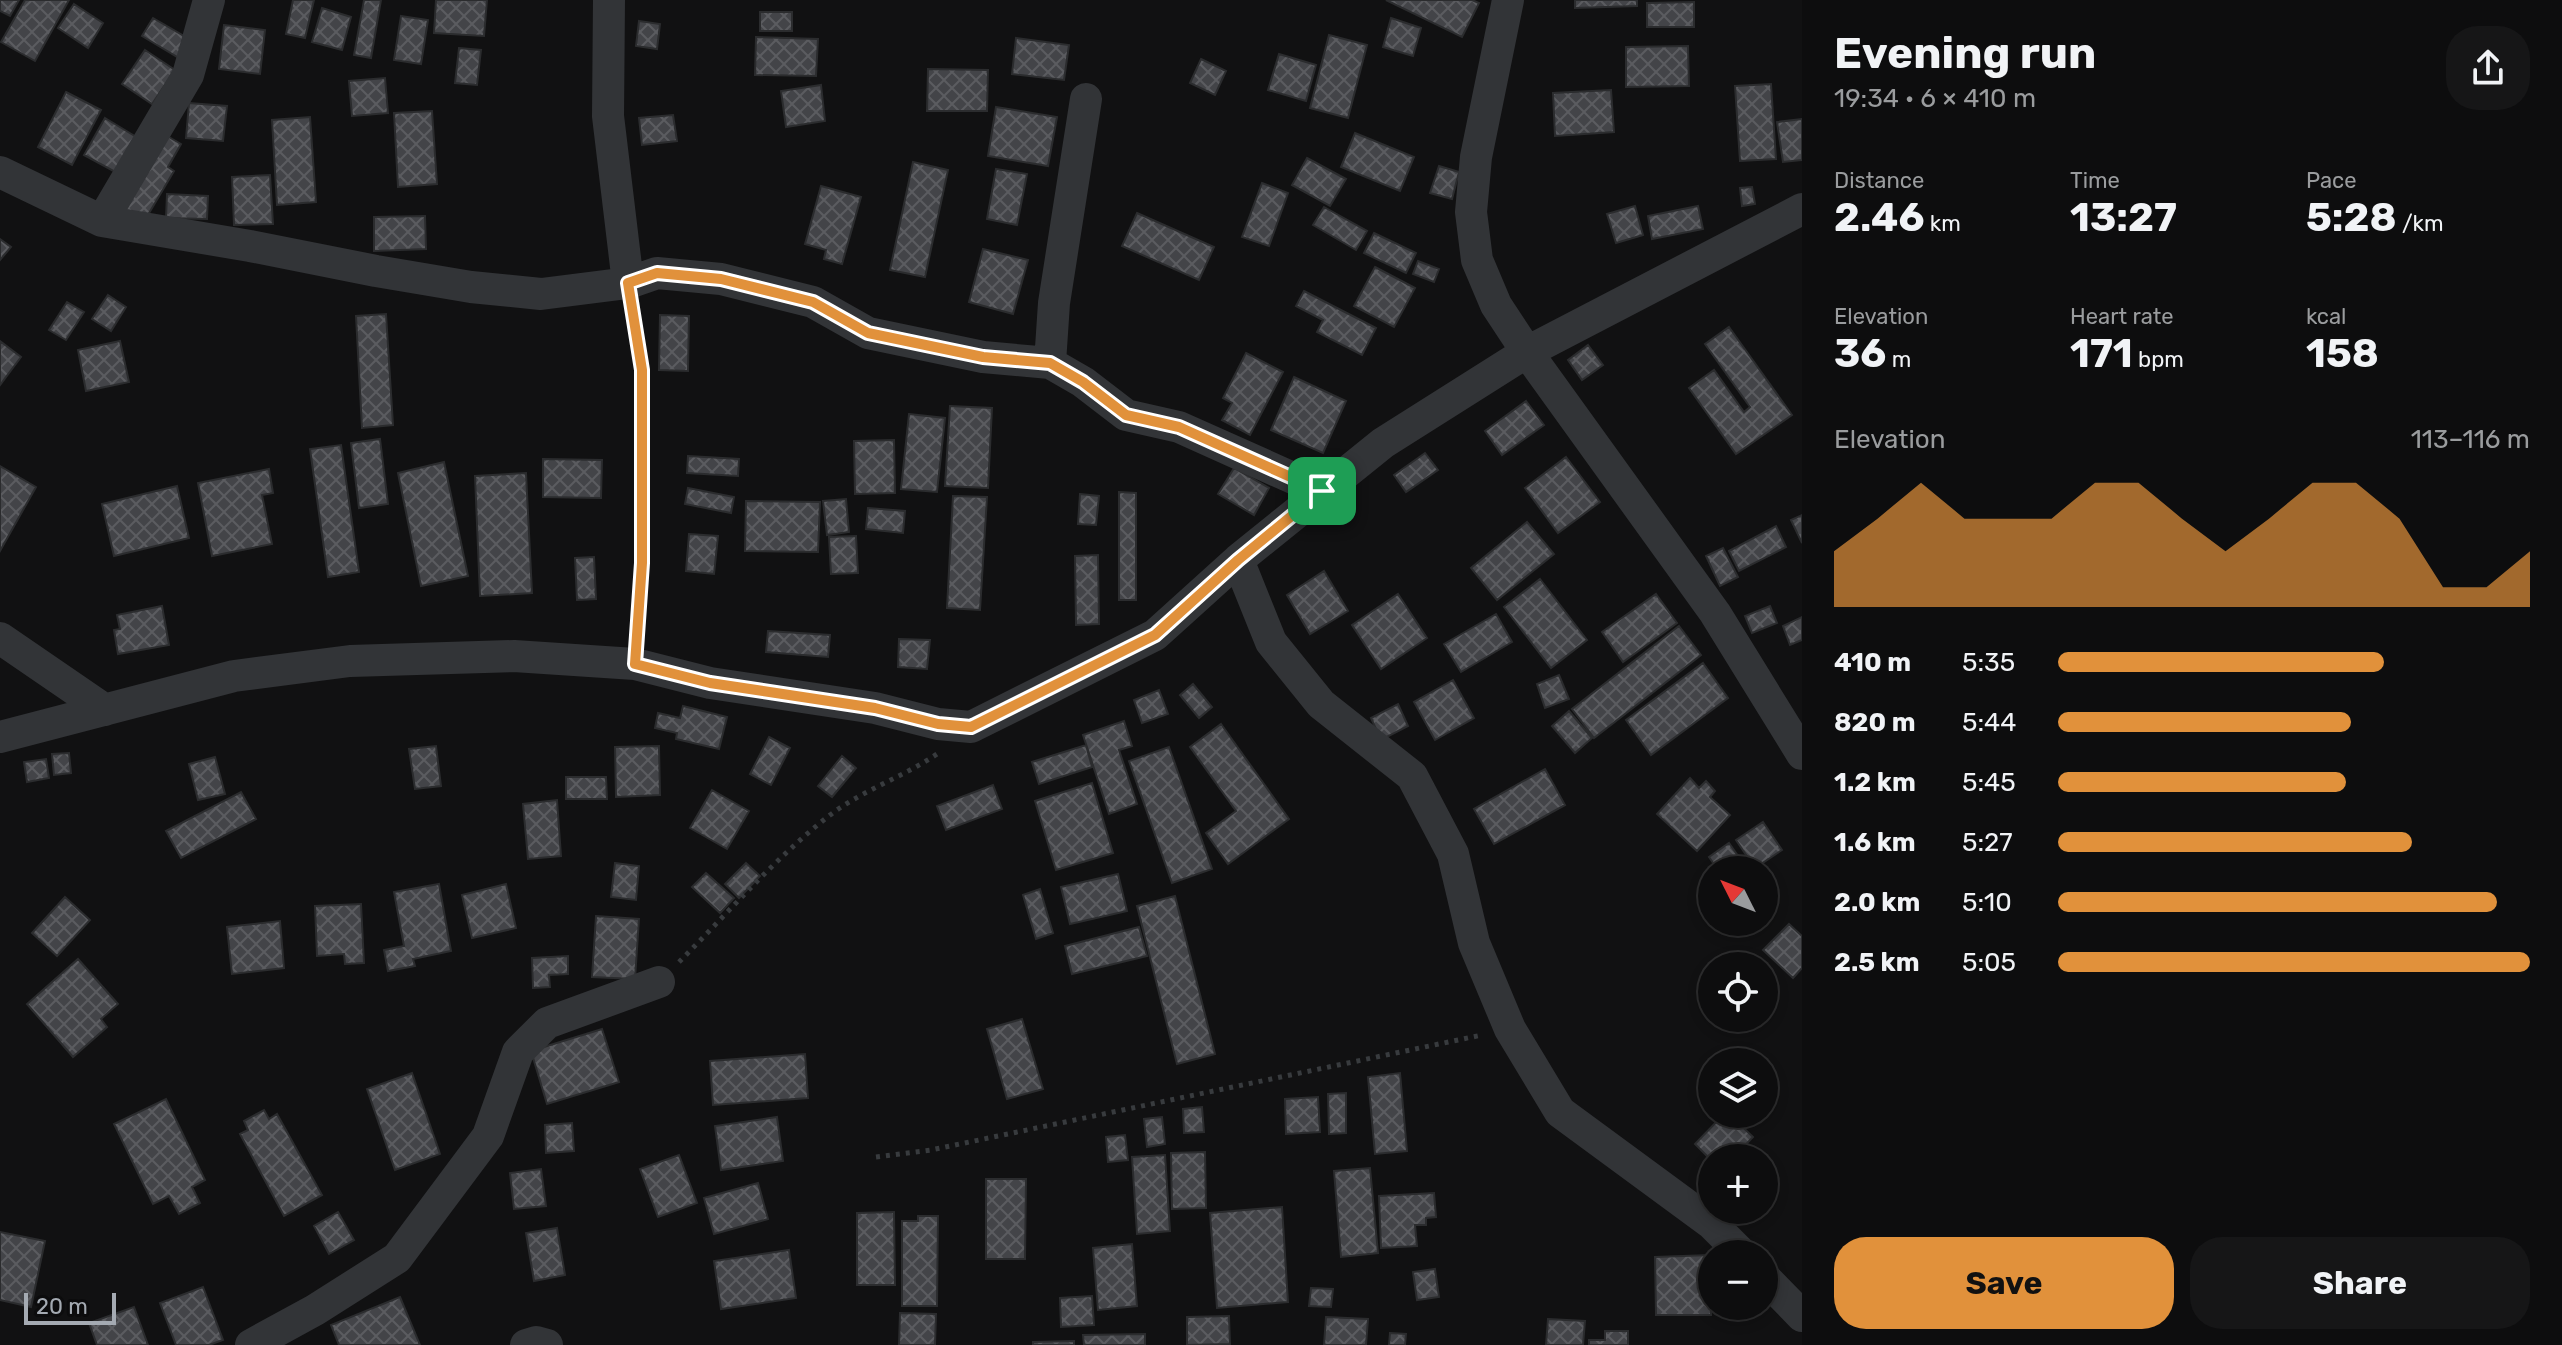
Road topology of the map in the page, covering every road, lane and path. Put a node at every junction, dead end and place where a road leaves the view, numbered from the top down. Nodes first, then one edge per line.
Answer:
1 (209, 0) edge
2 (609, 0) edge
3 (1508, 0) edge
4 (1086, 99) dead end
5 (0, 172) edge
6 (1802, 209) edge
7 (102, 221) junction
8 (628, 283) junction
9 (1527, 352) junction
10 (1050, 363) junction
11 (1322, 491) junction
12 (1238, 560) junction
13 (0, 638) edge
14 (635, 664) junction
15 (105, 710) junction
16 (971, 727) junction
17 (0, 737) edge
18 (1802, 754) edge
19 (659, 982) joint
20 (1510, 1029) junction
21 (876, 1157) dead end
22 (1728, 1240) edge
23 (1778, 1291) edge
24 (1802, 1316) edge
25 (251, 1345) edge
26 (526, 1345) edge
27 (547, 1345) edge

1 - 7 street
2 - 8 street
3 - 9 street
4 - 10 street
5 - 7 street
6 - 9 street
7 - 8 street
8 - 10 street
8 - 14 path
9 - 11 street
9 - 18 street
10 - 11 street
11 - 12 street
12 - 16 street
12 - 20 street
13 - 15 street
14 - 15 street
14 - 16 street
15 - 17 street
16 - 19 path
19 - 25 street
20 - 21 path
20 - 22 street
23 - 24 street
26 - 27 street

